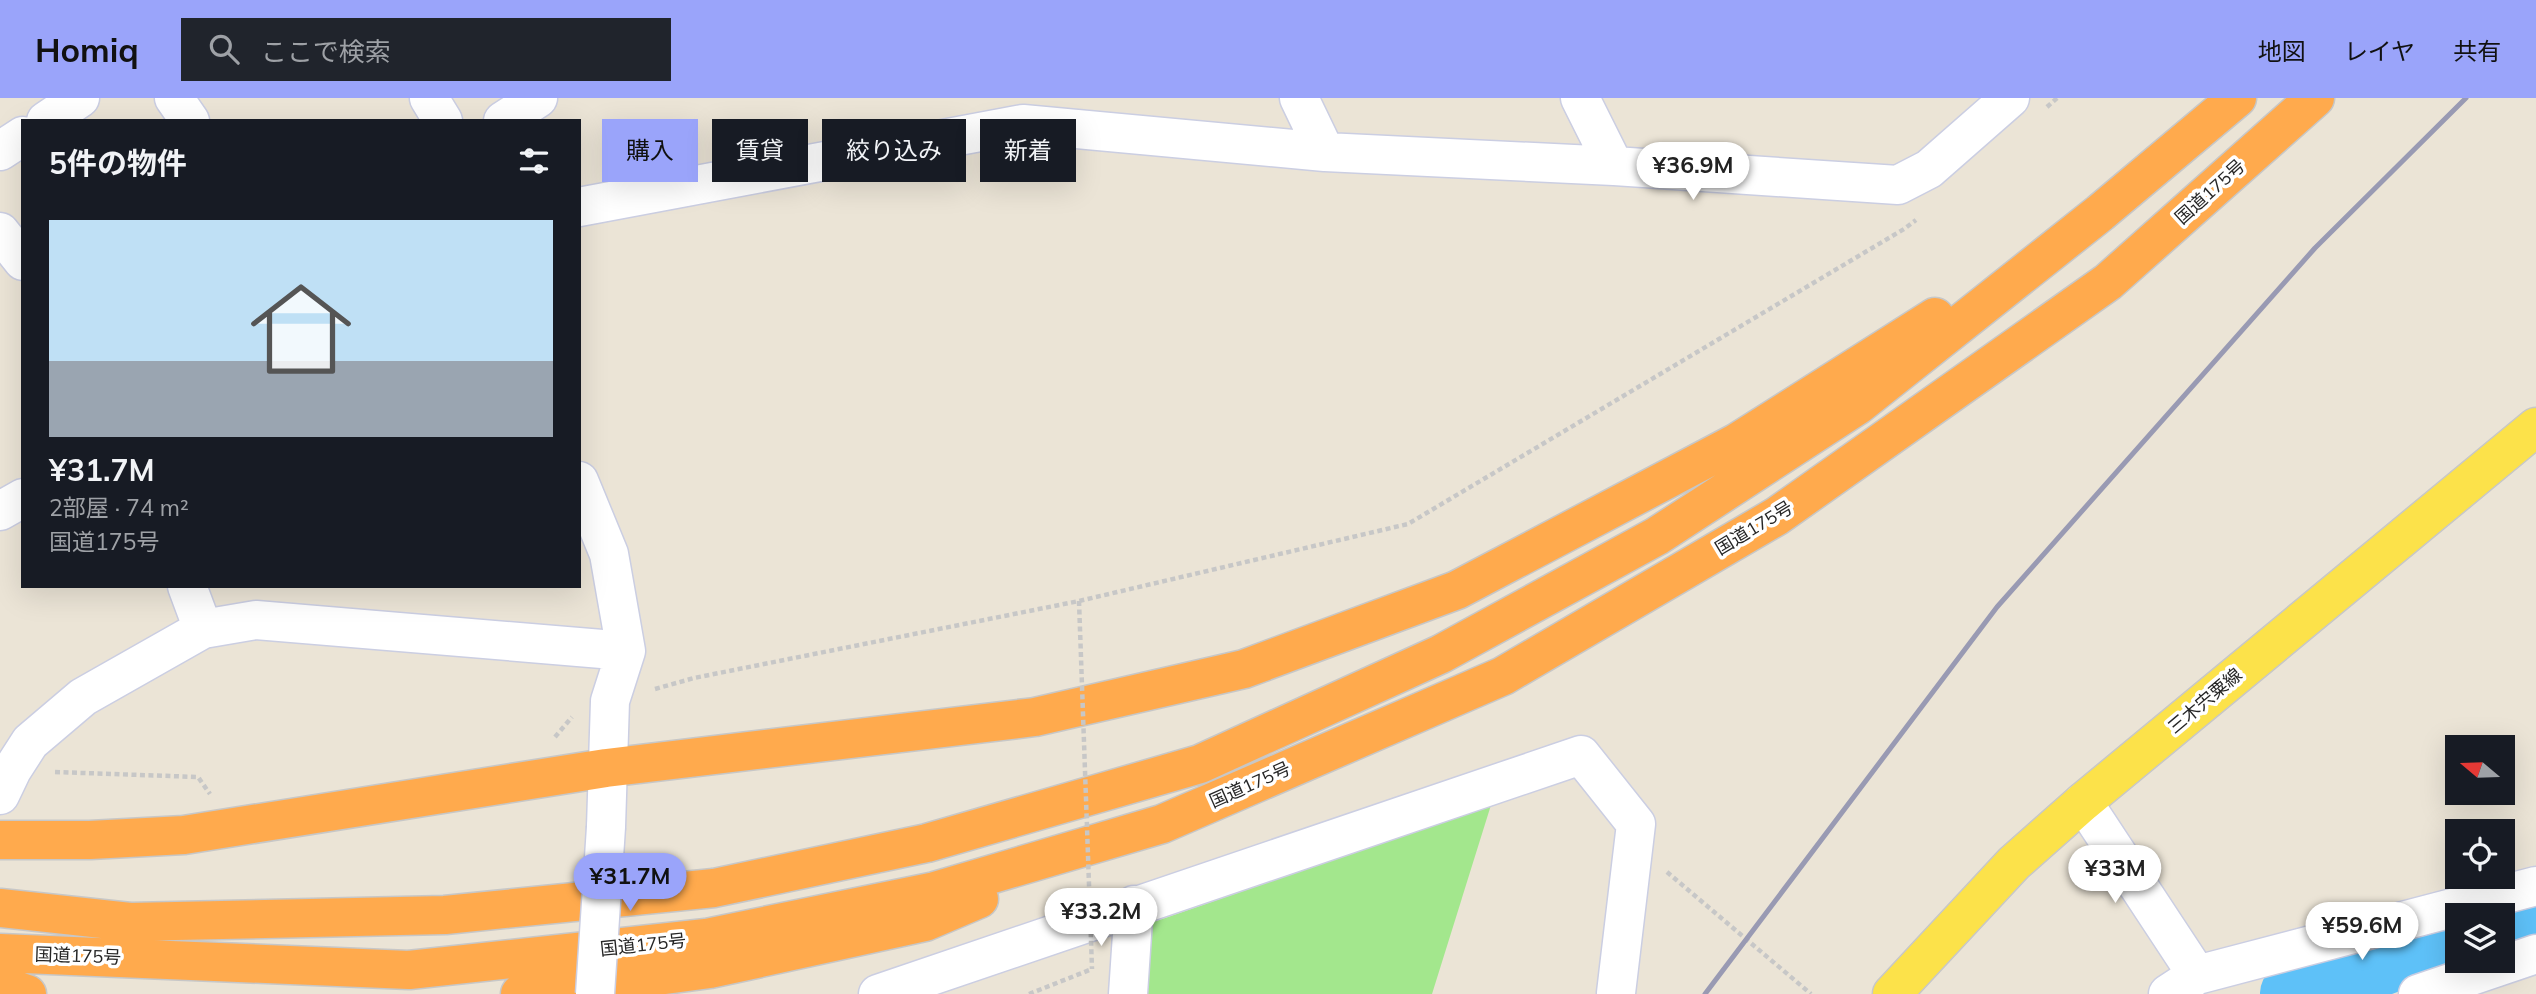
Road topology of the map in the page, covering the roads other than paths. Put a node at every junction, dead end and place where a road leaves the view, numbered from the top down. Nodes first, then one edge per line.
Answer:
1 (80, 98) edge
2 (174, 98) edge
3 (429, 98) edge
4 (538, 98) edge
5 (1299, 98) edge
6 (1580, 98) edge
7 (2237, 98) edge
8 (2315, 98) edge
9 (2023, 107) edge
10 (1017, 111) edge
11 (49, 119) edge
12 (189, 119) edge
13 (442, 119) edge
14 (506, 119) edge
15 (21, 137) edge
16 (0, 151) edge
17 (1325, 152) junction
18 (1614, 166) junction
19 (581, 207) edge
20 (2099, 213) junction
21 (0, 232) edge
22 (21, 258) edge
23 (2536, 427) edge
24 (581, 486) edge
25 (21, 499) edge
26 (0, 511) edge
27 (188, 588) edge
28 (203, 629) junction
29 (626, 651) junction
30 (606, 768) junction
31 (7, 780) edge
32 (2083, 802) junction
33 (1162, 824) junction
34 (0, 840) edge
35 (2536, 886) edge
36 (1134, 905) junction
37 (0, 908) edge
38 (0, 953) edge
39 (2536, 954) edge
40 (2182, 984) edge
41 (0, 985) edge
42 (1616, 993) edge
43 (27, 994) edge
44 (520, 994) edge
45 (595, 994) edge
46 (877, 994) edge
47 (1128, 994) edge
48 (1892, 994) edge
49 (2418, 994) edge

1 - 11 street
2 - 12 street
3 - 13 street
4 - 14 street
5 - 17 street
6 - 18 street
7 - 20 highway, 国道175号
8 - 33 highway, 国道175号
9 - 18 street
10 - 17 street
10 - 19 street
15 - 16 street
17 - 18 street
20 - 30 highway
20 - 37 highway, 国道175号
21 - 22 street
23 - 32 main road, 三木宍粟線
24 - 29 street
25 - 26 street
27 - 28 street
28 - 29 street
28 - 31 street
29 - 30 street
30 - 34 highway
30 - 45 street, bridge
32 - 40 street
32 - 48 main road, 三木宍粟線
33 - 38 highway, 国道175号
33 - 44 highway
35 - 40 street
36 - 42 street
36 - 46 street
36 - 47 street
39 - 49 street
41 - 43 highway

